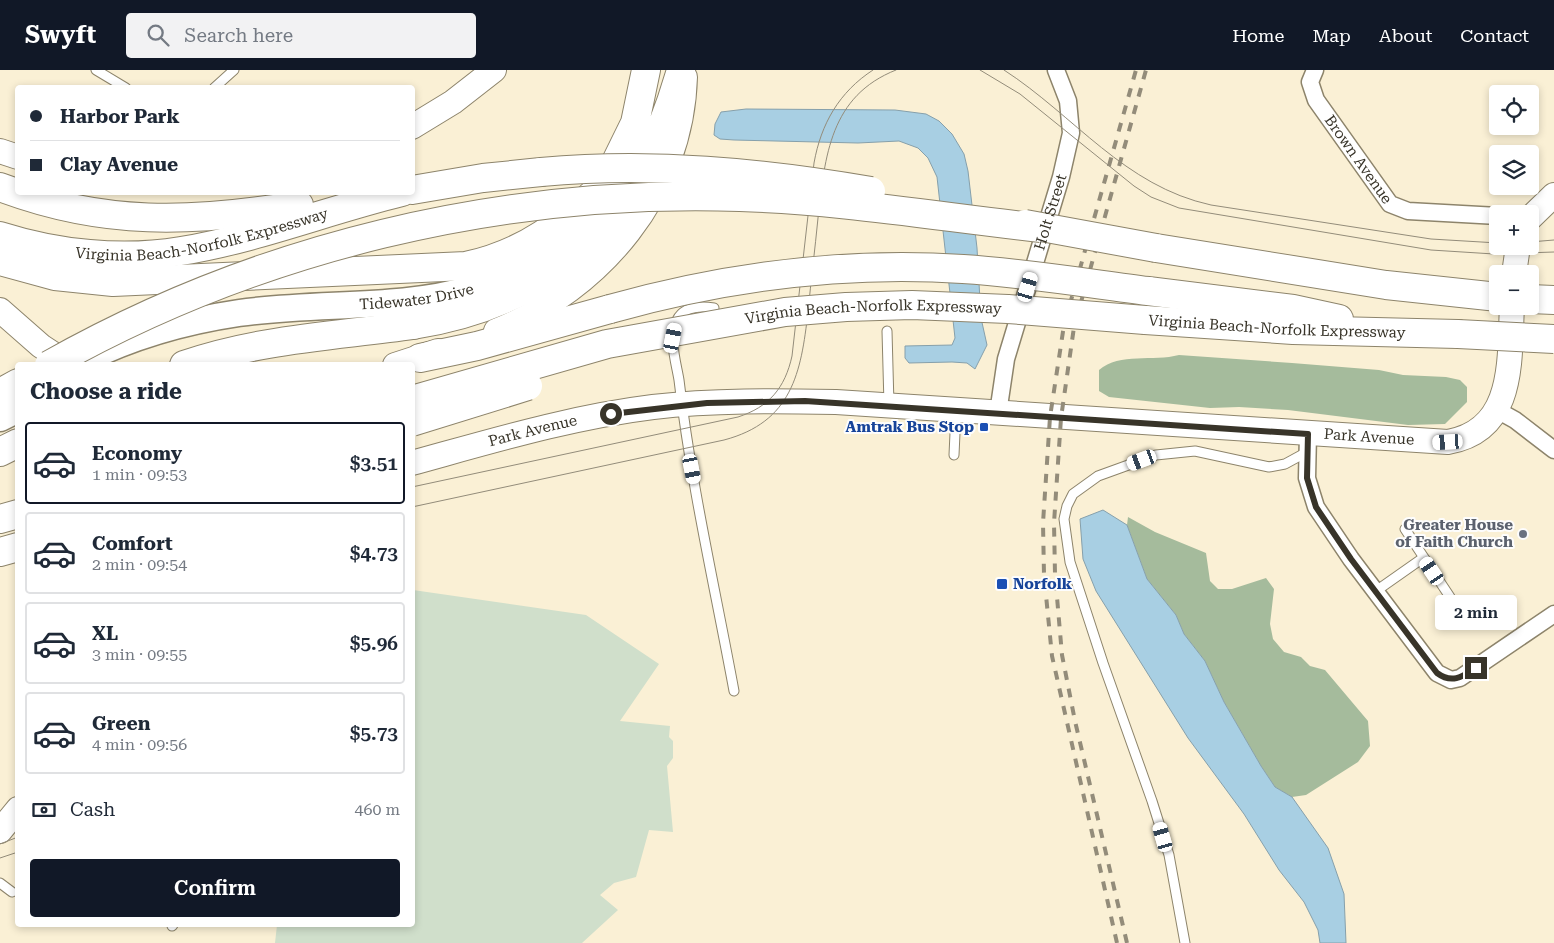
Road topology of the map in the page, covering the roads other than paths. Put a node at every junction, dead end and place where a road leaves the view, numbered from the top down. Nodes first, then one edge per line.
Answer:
1 (96, 70) edge
2 (234, 70) edge
3 (494, 70) edge
4 (646, 70) edge
5 (681, 70) edge
6 (686, 70) edge
7 (1056, 70) edge
8 (1315, 70) edge
9 (121, 85) edge
10 (217, 85) edge
11 (415, 125) edge
12 (0, 151) edge
13 (15, 156) edge
14 (606, 182) junction
15 (0, 187) edge
16 (415, 189) edge
17 (15, 192) edge
18 (26, 195) edge
19 (375, 195) edge
20 (389, 195) edge
21 (1554, 196) edge
22 (1539, 210) edge
23 (1489, 216) edge
24 (1041, 228) junction
25 (0, 236) edge
26 (0, 261) edge
27 (1489, 296) edge
28 (1539, 299) edge
29 (1554, 300) edge
30 (0, 310) edge
31 (723, 314) junction
32 (1511, 315) edge
33 (365, 320) junction
34 (887, 331) dead end
35 (1404, 333) junction
36 (1554, 339) edge
37 (55, 362) edge
38 (67, 362) edge
39 (79, 362) edge
40 (118, 362) edge
41 (193, 362) edge
42 (407, 362) edge
43 (15, 385) edge
44 (15, 390) edge
45 (0, 394) edge
46 (415, 399) edge
47 (681, 405) junction
48 (889, 406) junction
49 (15, 410) edge
50 (956, 410) junction
51 (1497, 410) junction
52 (998, 413) junction
53 (0, 418) edge
54 (415, 421) edge
55 (1308, 443) junction
56 (15, 444) edge
57 (1554, 450) edge
58 (0, 452) edge
59 (954, 455) dead end
60 (415, 462) edge
61 (15, 515) edge
62 (0, 519) edge
63 (1405, 529) dead end
64 (15, 548) edge
65 (0, 552) edge
66 (1423, 558) junction
67 (1376, 591) junction
68 (1450, 597) dead end
69 (1554, 614) edge
70 (734, 691) dead end
71 (15, 812) edge
72 (0, 832) edge
73 (0, 883) edge
74 (12, 892) dead end
75 (1185, 943) edge

1 - 9 lane
2 - 10 lane
3 - 11 main road
4 - 14 highway, Tidewater Drive
5 - 33 highway, Tidewater Drive
6 - 42 main road
7 - 52 street, Holt Street
8 - 23 street, Brown Avenue
12 - 13 main road
14 - 26 highway
14 - 33 main road, Tidewater Drive
15 - 17 highway
16 - 24 highway, bridge
18 - 19 highway
20 - 25 highway, Virginia Beach-Norfolk Expressway
21 - 22 main road
24 - 27 highway, bridge
24 - 37 highway, bridge
28 - 29 highway
30 - 38 main road
31 - 35 highway, Virginia Beach-Norfolk Expressway, bridge
31 - 46 highway, Virginia Beach-Norfolk Expressway, bridge
31 - 47 lane
31 - 54 highway, bridge
32 - 51 main road, Park Avenue
33 - 39 main road, Tidewater Drive
33 - 40 main road, Tidewater Drive
33 - 41 highway, Tidewater Drive
34 - 48 lane
35 - 36 highway, Virginia Beach-Norfolk Expressway, bridge
35 - 42 highway, bridge
43 - 45 highway
44 - 45 main road
47 - 48 main road, Park Avenue
47 - 60 main road, Park Avenue
47 - 70 lane
48 - 50 main road, Park Avenue
49 - 53 main road
50 - 52 main road, Park Avenue
50 - 59 lane
51 - 55 main road, Park Avenue
51 - 57 street
52 - 55 main road, Park Avenue
55 - 67 street
55 - 75 lane
56 - 58 highway
61 - 62 highway
63 - 66 lane
64 - 65 highway
66 - 67 lane
66 - 68 lane
67 - 69 street
71 - 72 main road
73 - 74 lane

